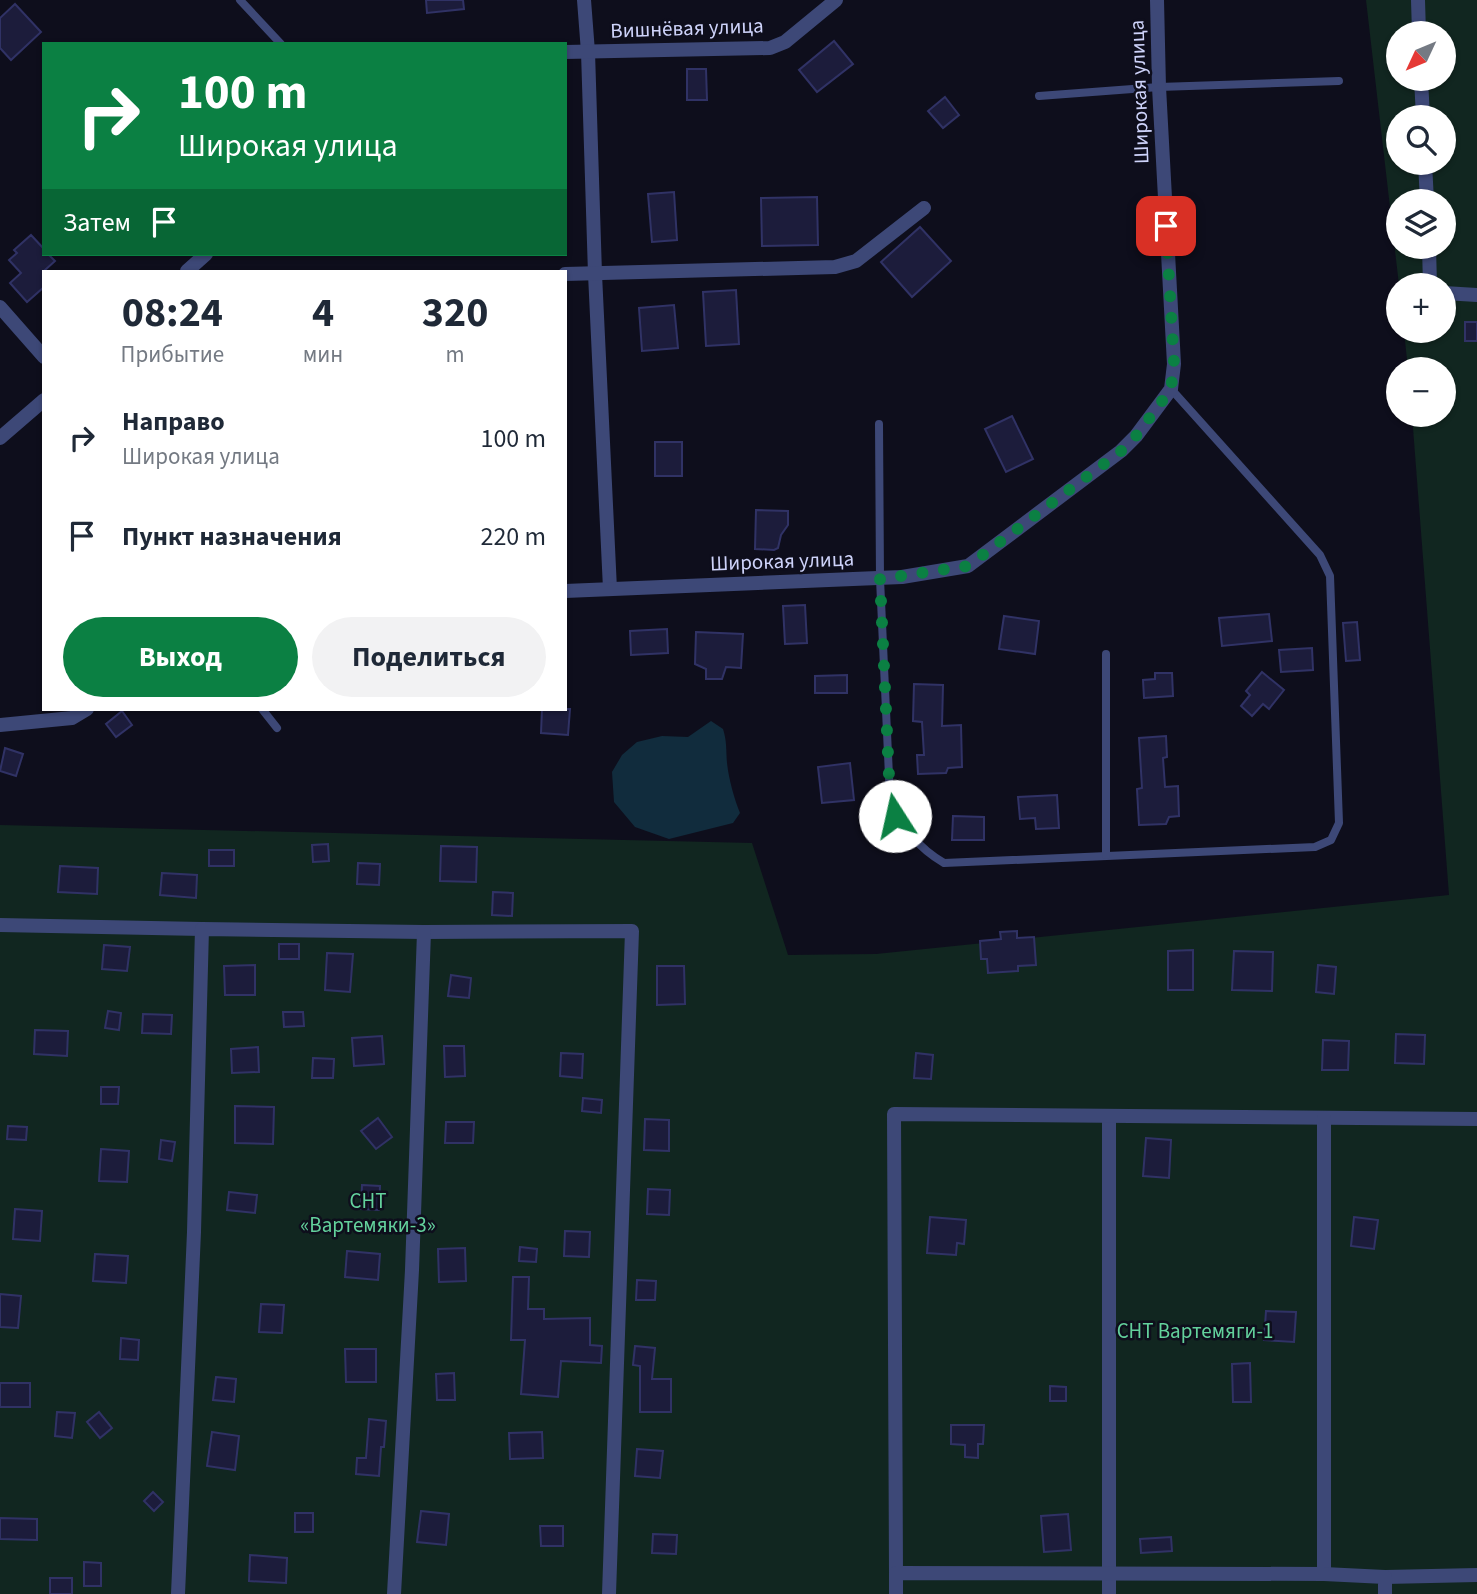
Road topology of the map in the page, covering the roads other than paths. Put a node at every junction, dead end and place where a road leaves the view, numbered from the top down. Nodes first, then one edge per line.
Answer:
1 (240, 0) edge
2 (584, 0) edge
3 (836, 0) edge
4 (1157, 0) edge
5 (1418, 0) edge
6 (1419, 21) edge
7 (279, 42) edge
8 (567, 52) edge
9 (588, 52) junction
10 (1339, 81) dead end
11 (1159, 88) junction
12 (1039, 96) dead end
13 (924, 208) dead end
14 (204, 256) edge
15 (188, 270) edge
16 (567, 274) edge
17 (595, 274) junction
18 (1456, 294) edge
19 (1477, 295) edge
20 (0, 307) edge
21 (42, 355) edge
22 (1171, 389) junction
23 (42, 402) edge
24 (879, 424) dead end
25 (0, 438) edge
26 (880, 579) junction
27 (610, 589) junction
28 (567, 591) edge
29 (1106, 654) dead end
30 (84, 711) edge
31 (263, 711) edge
32 (0, 725) edge
33 (277, 728) dead end
34 (1106, 855) junction
35 (0, 925) edge
36 (202, 929) junction
37 (424, 932) junction
38 (1109, 1117) junction
39 (1324, 1118) junction
40 (1477, 1119) edge
41 (896, 1573) junction
42 (1109, 1573) junction
43 (1324, 1574) junction
44 (1477, 1575) edge
45 (1385, 1577) junction
46 (178, 1594) edge
47 (394, 1594) edge
48 (609, 1594) edge
49 (896, 1594) edge
50 (1109, 1594) edge
51 (1385, 1594) edge

1 - 7 lane
2 - 9 street
3 - 9 street, Вишнёвая улица
4 - 11 street, Широкая улица
5 - 6 street
8 - 9 street, Вишнёвая улица
9 - 17 street
10 - 11 lane
11 - 12 lane
11 - 22 street, Широкая улица
13 - 17 street
14 - 15 street
16 - 17 street
17 - 27 street
18 - 19 street
20 - 21 street
22 - 26 street, Широкая улица
22 - 34 lane
23 - 25 street
24 - 26 lane
26 - 27 street, Широкая улица
26 - 34 lane
27 - 28 street, Широкая улица
29 - 34 lane
30 - 32 street
31 - 33 lane
35 - 36 street
36 - 37 street
36 - 46 street
37 - 47 street
37 - 48 street
38 - 39 street
38 - 41 street
38 - 42 street
39 - 40 street
39 - 43 street
41 - 42 street
41 - 49 street
42 - 43 street
42 - 50 street
43 - 45 street
44 - 45 street
45 - 51 street

